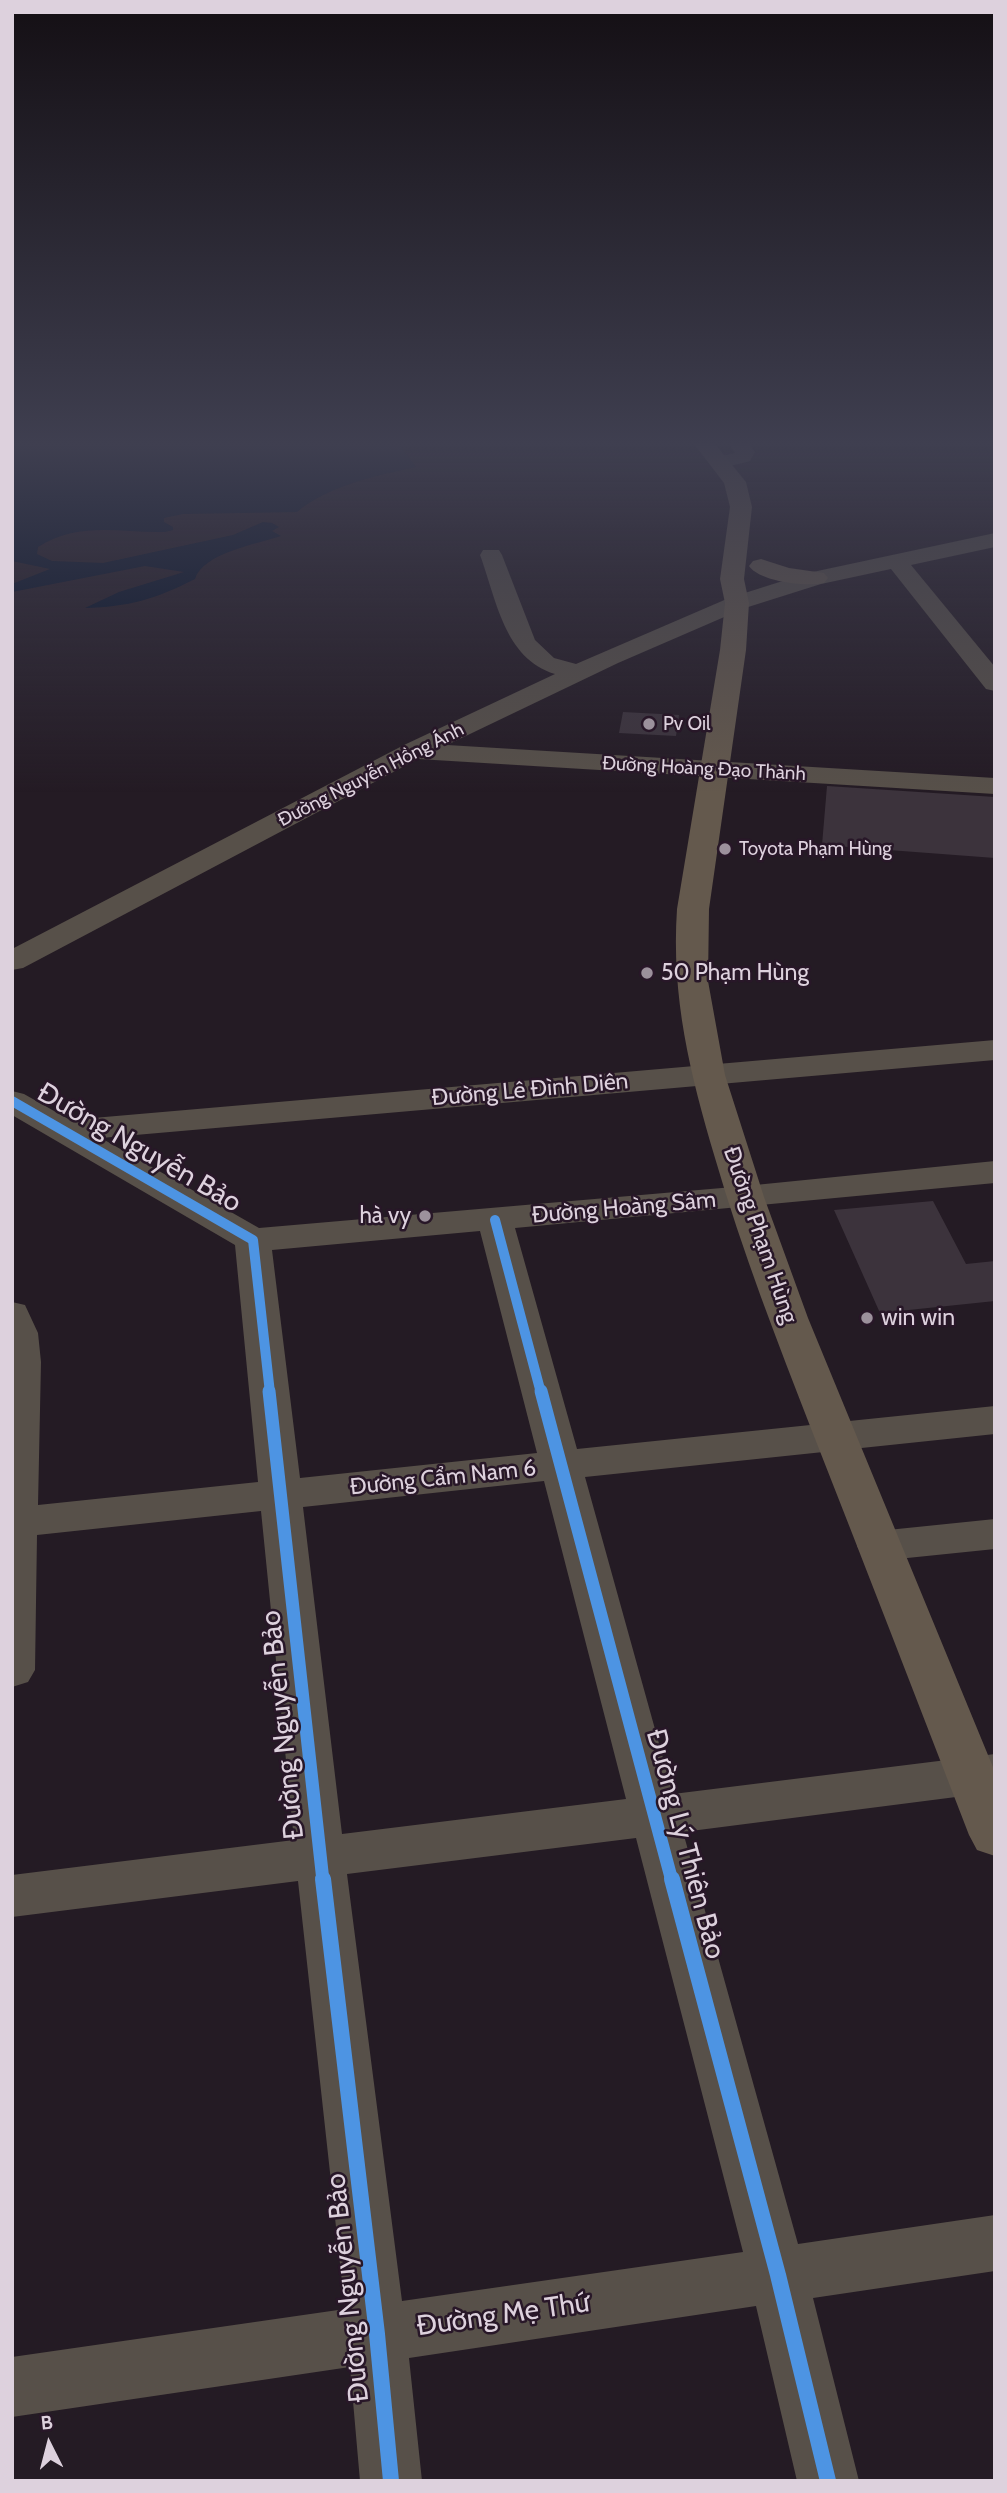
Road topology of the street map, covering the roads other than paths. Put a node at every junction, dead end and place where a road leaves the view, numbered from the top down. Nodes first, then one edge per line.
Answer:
1 (493, 560) edge
2 (735, 560) edge
3 (761, 560) edge
4 (899, 560) edge
5 (896, 561) junction
6 (761, 566) junction
7 (816, 578) junction
8 (737, 603) junction
9 (578, 674) junction
10 (995, 684) edge
11 (413, 751) junction
12 (716, 771) junction
13 (995, 786) edge
14 (12, 961) edge
15 (995, 1050) edge
16 (708, 1075) junction
17 (12, 1101) edge
18 (65, 1131) junction
19 (995, 1172) edge
20 (746, 1197) junction
21 (495, 1220) junction
22 (253, 1240) junction
23 (12, 1314) edge
24 (16, 1384) edge
25 (995, 1420) edge
26 (835, 1437) junction
27 (559, 1466) junction
28 (281, 1495) junction
29 (15, 1496) edge
30 (995, 1534) edge
31 (878, 1546) junction
32 (13, 1620) edge
33 (12, 1670) edge
34 (982, 1775) edge
35 (653, 1816) junction
36 (995, 1835) edge
37 (320, 1857) junction
38 (12, 1896) edge
39 (995, 2243) edge
40 (778, 2275) junction
41 (377, 2334) junction
42 (12, 2387) edge
43 (391, 2481) edge
44 (828, 2481) edge

1 - 9 street
2 - 8 main road, Đường Phạm Hùng
3 - 6 main road, Đường Phạm Hùng
4 - 5 street, Đường Nguyễn Hồng Ánh
5 - 7 street, Đường Nguyễn Hồng Ánh
5 - 10 street
6 - 7 main road
6 - 8 main road, Đường Phạm Hùng
7 - 8 street, Đường Nguyễn Hồng Ánh
8 - 9 street, Đường Nguyễn Hồng Ánh
8 - 12 main road, Đường Phạm Hùng
9 - 11 street, Đường Nguyễn Hồng Ánh
11 - 12 street, Đường Hoàng Đạo Thành
11 - 14 street, Đường Nguyễn Hồng Ánh
12 - 13 street, Đường Hoàng Đạo Thành
12 - 16 main road, Đường Phạm Hùng
15 - 16 street, Đường Lê Đình Diên
16 - 18 street, Đường Lê Đình Diên
16 - 20 main road, Đường Phạm Hùng
17 - 18 street, Đường Nguyễn Bảo
18 - 22 street, Đường Nguyễn Bảo
19 - 20 street, Đường Hoàng Sâm
20 - 21 street, Đường Hoàng Sâm
20 - 26 main road, Đường Phạm Hùng
21 - 22 street, Đường Hoàng Sâm
21 - 27 street, Đường Lý Thiên Bảo
22 - 28 street, Đường Nguyễn Bảo
23 - 24 street
24 - 29 street
25 - 26 street, Đường Cẩm Nam 6
26 - 27 street, Đường Cẩm Nam 6
26 - 31 main road, Đường Phạm Hùng
27 - 28 street, Đường Cẩm Nam 6
27 - 35 street, Đường Lý Thiên Bảo
28 - 29 street, Đường Cẩm Nam 6
28 - 37 street, Đường Nguyễn Bảo
29 - 32 street
30 - 31 street
31 - 34 main road, Đường Phạm Hùng
32 - 33 street
34 - 35 street
34 - 36 main road, Đường Phạm Hùng
35 - 37 street
35 - 40 street, Đường Lý Thiên Bảo
37 - 38 street
37 - 41 street, Đường Nguyễn Bảo
39 - 40 street, Đường Mẹ Thứ
40 - 41 street, Đường Mẹ Thứ
40 - 44 street, Đường Lý Thiên Bảo
41 - 42 street, Đường Mẹ Thứ
41 - 43 street, Đường Nguyễn Bảo

